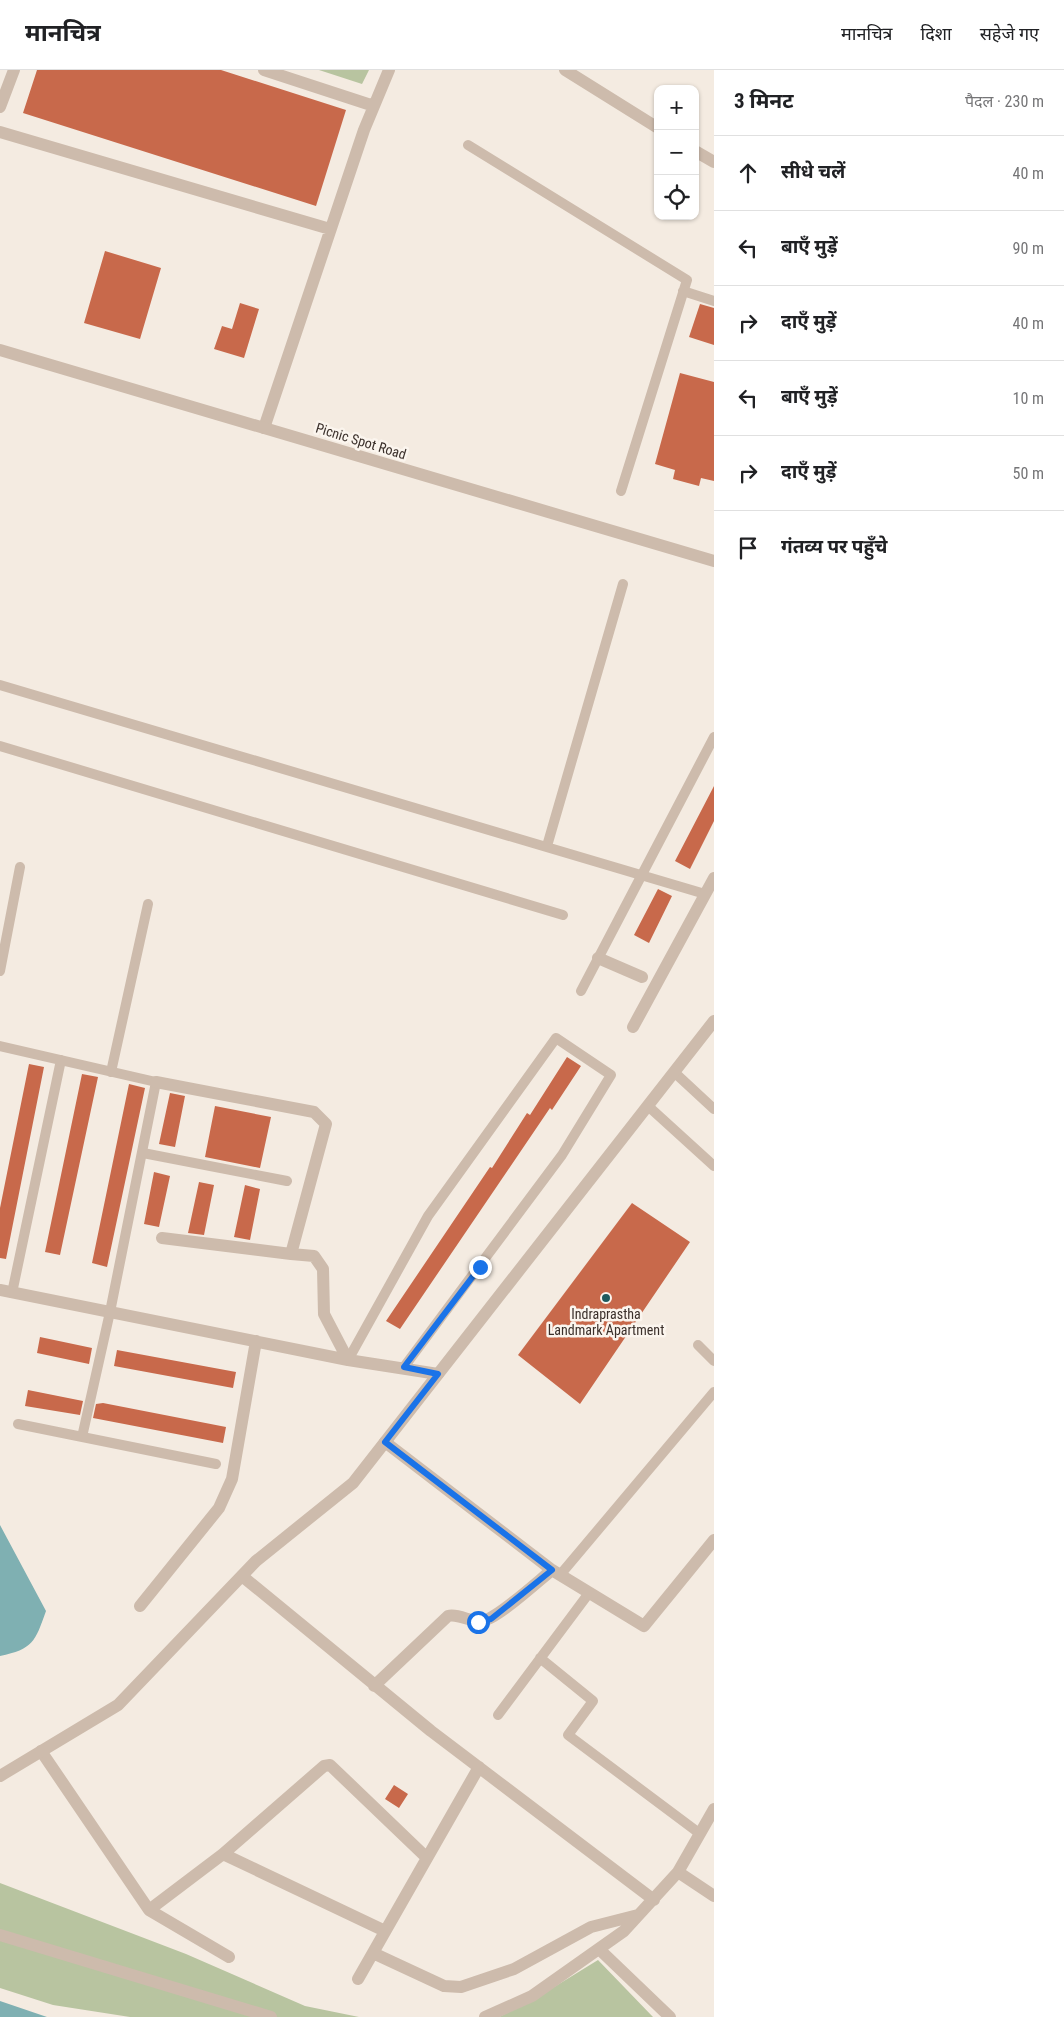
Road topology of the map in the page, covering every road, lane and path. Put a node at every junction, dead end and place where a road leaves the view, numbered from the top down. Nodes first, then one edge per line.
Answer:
1 (14, 70) edge
2 (264, 70) edge
3 (388, 70) edge
4 (567, 70) edge
5 (374, 106) junction
6 (0, 107) edge
7 (654, 125) edge
8 (0, 132) edge
9 (468, 145) dead end
10 (699, 153) edge
11 (714, 162) edge
12 (330, 229) junction
13 (683, 291) junction
14 (714, 302) edge
15 (0, 350) edge
16 (264, 428) junction
17 (620, 491) dead end
18 (714, 561) edge
19 (623, 584) dead end
20 (0, 685) edge
21 (714, 737) edge
22 (0, 746) edge
23 (547, 846) junction
24 (20, 867) dead end
25 (641, 874) junction
26 (714, 878) edge
27 (705, 894) junction
28 (148, 904) dead end
29 (563, 915) dead end
30 (598, 958) junction
31 (0, 971) edge
32 (642, 977) dead end
33 (581, 991) dead end
34 (714, 1021) edge
35 (632, 1028) dead end
36 (0, 1046) edge
37 (60, 1060) junction
38 (111, 1072) junction
39 (674, 1072) junction
40 (156, 1082) junction
41 (648, 1106) junction
42 (714, 1109) edge
43 (143, 1153) junction
44 (714, 1166) edge
45 (287, 1181) dead end
46 (162, 1238) dead end
47 (291, 1254) junction
48 (6, 1292) edge
49 (110, 1312) junction
50 (256, 1341) junction
51 (698, 1345) dead end
52 (348, 1360) junction
53 (714, 1361) edge
54 (404, 1367) junction
55 (438, 1374) junction
56 (714, 1392) edge
57 (18, 1424) dead end
58 (82, 1437) junction
59 (385, 1442) junction
60 (216, 1464) dead end
61 (714, 1540) edge
62 (556, 1573) junction
63 (242, 1576) junction
64 (589, 1593) junction
65 (140, 1606) dead end
66 (540, 1658) junction
67 (374, 1686) junction
68 (498, 1715) dead end
69 (41, 1751) junction
70 (478, 1768) junction
71 (0, 1776) edge
72 (714, 1810) edge
73 (699, 1833) junction
74 (222, 1854) junction
75 (427, 1858) junction
76 (678, 1872) junction
77 (714, 1896) edge
78 (654, 1900) junction
79 (149, 1910) junction
80 (638, 1915) junction
81 (386, 1930) junction
82 (0, 1935) edge
83 (599, 1949) junction
84 (373, 1953) junction
85 (229, 1957) dead end
86 (358, 1979) dead end
87 (271, 2017) edge
88 (486, 2017) edge
89 (670, 2017) edge

1 - 6 street
2 - 5 street
3 - 5 street
4 - 7 street
5 - 12 street
8 - 12 street
9 - 13 lane
10 - 11 street
12 - 16 street
13 - 14 lane
13 - 17 lane
15 - 16 street, Picnic Spot Road
16 - 18 street, Picnic Spot Road
19 - 23 lane
20 - 23 lane
21 - 25 lane
22 - 29 lane
23 - 25 lane
24 - 31 lane
25 - 27 lane
25 - 30 lane
26 - 27 street
27 - 35 street
28 - 38 lane
30 - 32 street
30 - 33 lane
34 - 39 street
36 - 37 lane
37 - 38 lane
37 - 48 lane
38 - 40 lane
39 - 41 street
39 - 42 lane
40 - 43 lane
40 - 47 street
41 - 44 lane
41 - 55 street
43 - 45 lane
43 - 49 lane
46 - 47 street
47 - 52 street
48 - 49 street
49 - 50 street
49 - 58 lane
50 - 52 street
50 - 65 street
51 - 53 lane
52 - 54 street
52 - 54 lane
54 - 55 street
55 - 59 street
56 - 62 lane
57 - 58 lane
58 - 60 lane
59 - 62 street
59 - 63 street
61 - 64 street
62 - 64 street
62 - 67 street
63 - 67 street
63 - 69 street
64 - 66 lane
66 - 68 lane
66 - 73 lane
67 - 70 street
69 - 71 street
69 - 79 street
70 - 75 street
70 - 78 street
72 - 73 street
73 - 76 street
74 - 75 street
74 - 79 street
74 - 81 street
75 - 81 street
76 - 77 street
76 - 78 street
78 - 80 street
79 - 85 street
80 - 83 street
80 - 84 street
81 - 84 street
82 - 87 street
83 - 88 street
83 - 89 street
84 - 86 street

